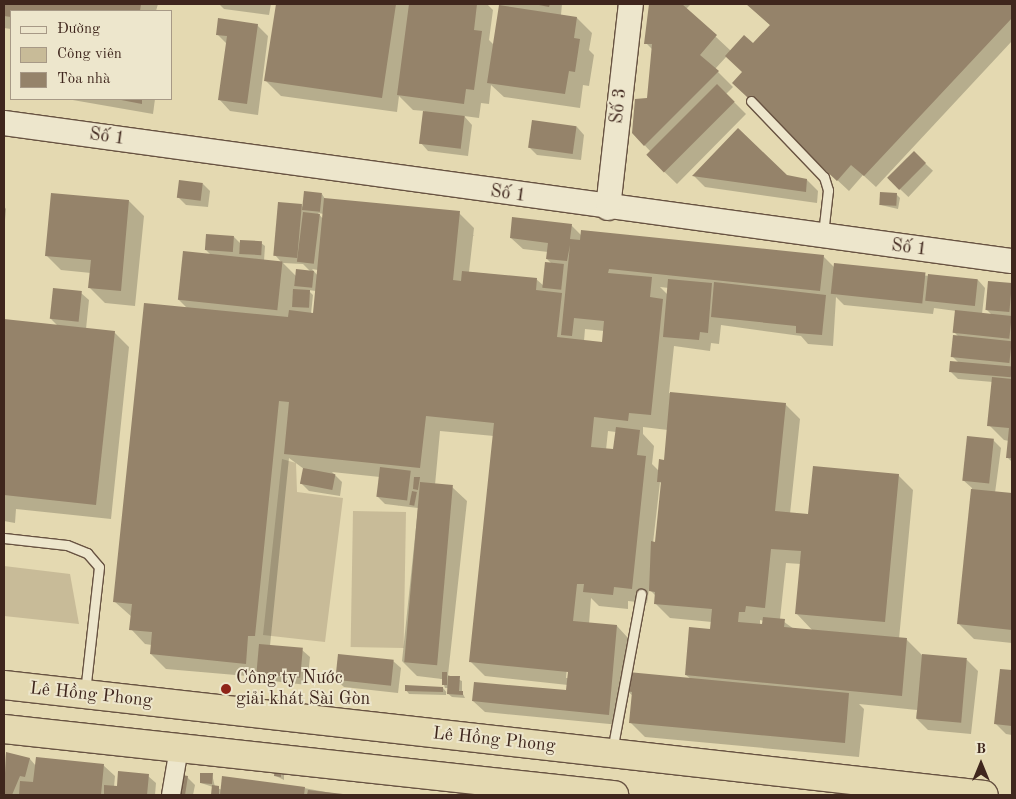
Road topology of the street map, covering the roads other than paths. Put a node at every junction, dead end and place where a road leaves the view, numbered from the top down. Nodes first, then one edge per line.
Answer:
1 (631, 4) edge
2 (751, 102) dead end
3 (4, 122) edge
4 (608, 208) junction
5 (822, 236) junction
6 (1012, 261) edge
7 (4, 538) edge
8 (641, 594) dead end
9 (4, 685) edge
10 (85, 694) junction
11 (4, 729) edge
12 (179, 748) junction
13 (612, 754) junction
14 (171, 795) edge
15 (614, 795) edge
16 (984, 795) edge

1 - 4 street, Số 3
2 - 5 lane
3 - 4 street, Số 1
4 - 5 street, Số 1
5 - 6 street, Số 1
7 - 10 lane
8 - 13 lane
9 - 10 highway, Lê Hồng Phong
10 - 13 highway, Lê Hồng Phong
11 - 12 highway
12 - 14 street
12 - 15 highway
13 - 16 highway, Lê Hồng Phong

